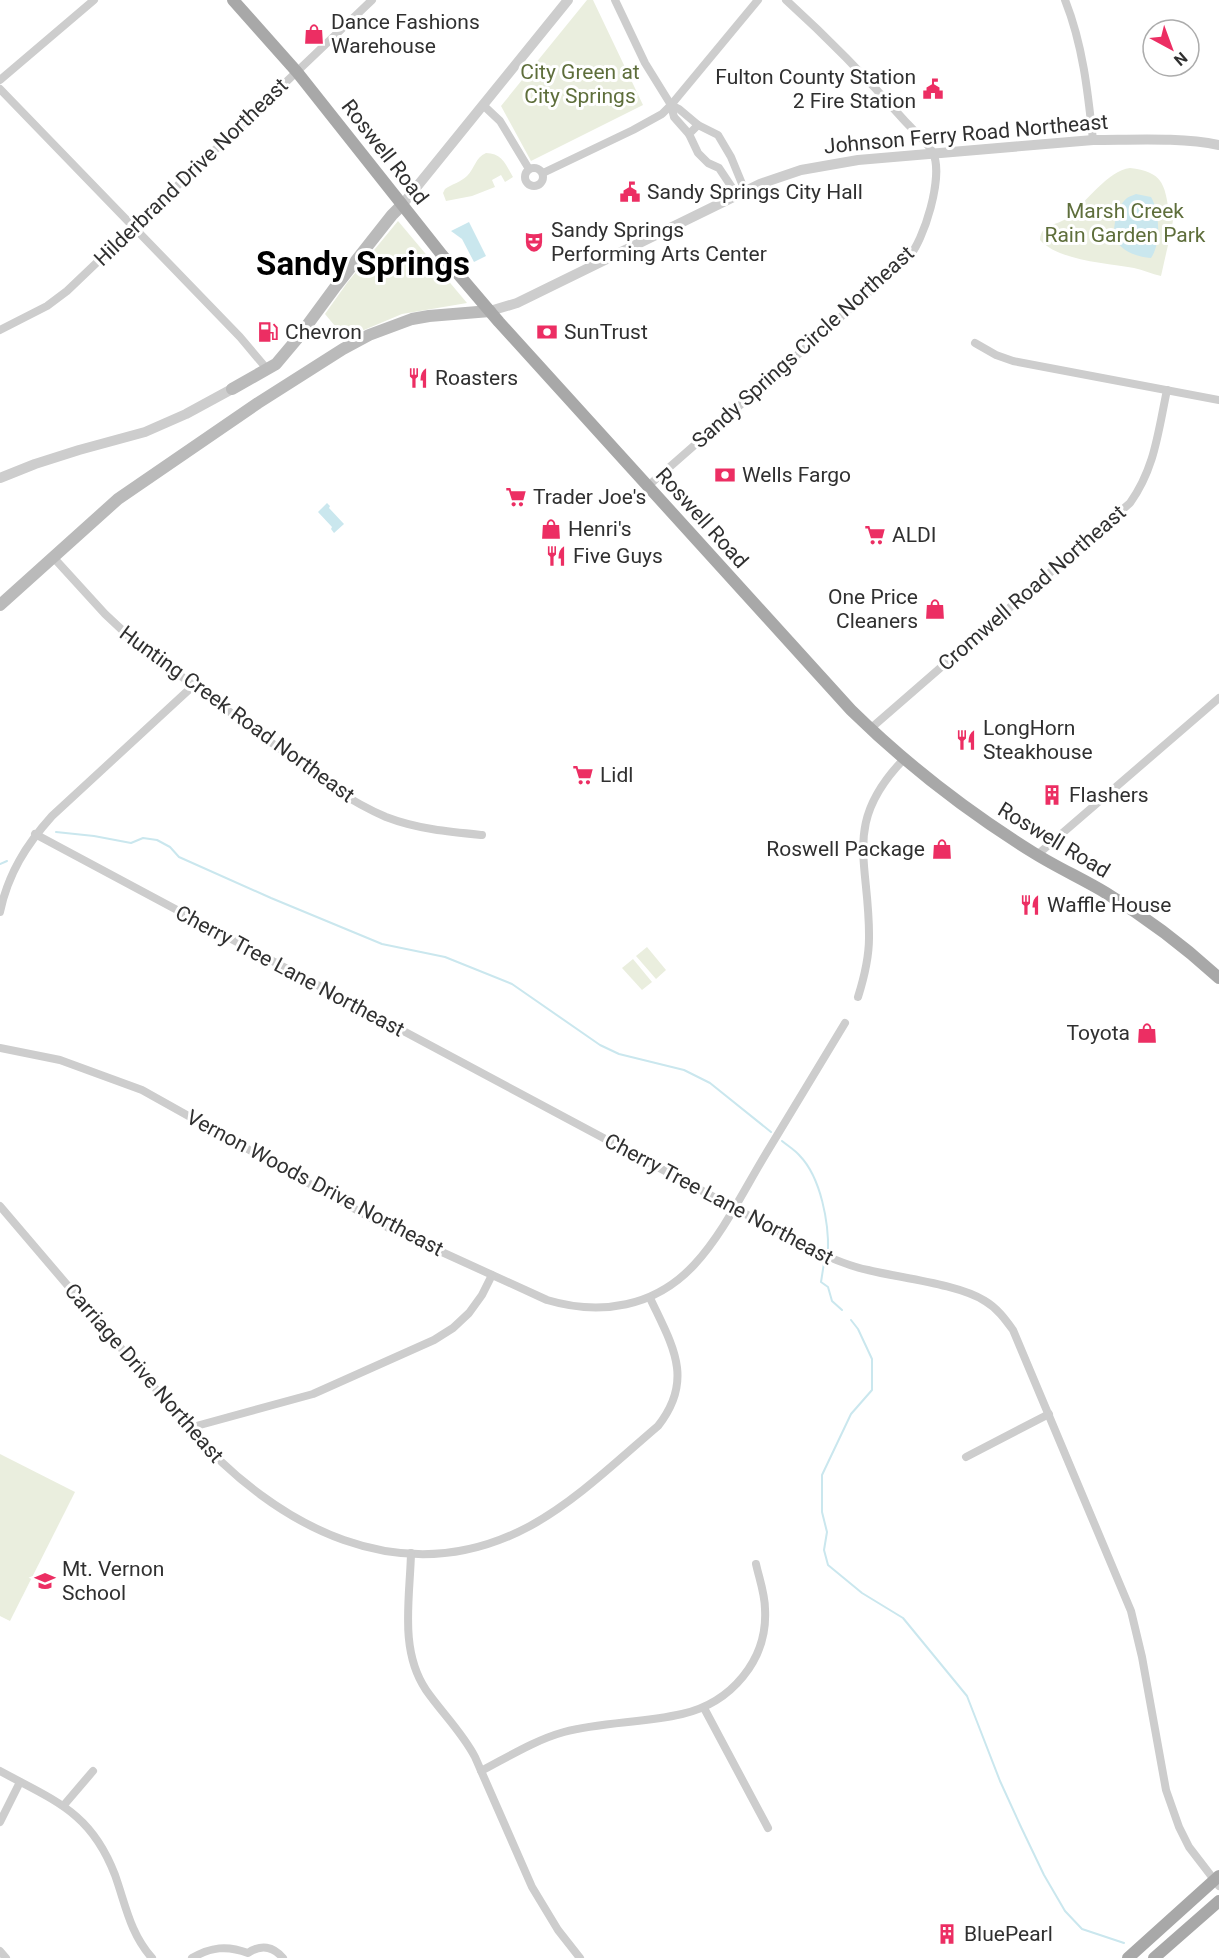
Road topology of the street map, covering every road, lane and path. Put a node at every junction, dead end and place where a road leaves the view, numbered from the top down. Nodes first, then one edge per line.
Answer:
1 (94, 0) edge
2 (233, 0) edge
3 (372, 0) edge
4 (567, 0) edge
5 (615, 0) edge
6 (758, 0) edge
7 (786, 0) edge
8 (1065, 0) edge
9 (297, 72) junction
10 (0, 80) edge
11 (0, 89) edge
12 (483, 105) junction
13 (671, 105) junction
14 (698, 125) junction
15 (689, 134) junction
16 (1093, 140) junction
17 (1219, 146) edge
18 (934, 154) junction
19 (731, 157) junction
20 (719, 168) junction
21 (529, 169) junction
22 (543, 173) junction
23 (741, 193) junction
24 (402, 205) junction
25 (134, 227) junction
26 (490, 311) junction
27 (0, 330) edge
28 (975, 344) dead end
29 (267, 369) junction
30 (232, 389) joint
31 (1167, 390) junction
32 (1219, 400) edge
33 (0, 478) edge
34 (648, 486) junction
35 (53, 557) junction
36 (0, 605) edge
37 (194, 685) junction
38 (1219, 698) edge
39 (870, 729) junction
40 (904, 759) junction
41 (35, 834) junction
42 (482, 836) dead end
43 (1037, 855) junction
44 (0, 912) edge
45 (1219, 978) edge
46 (858, 997) dead end
47 (845, 1023) dead end
48 (0, 1048) edge
49 (0, 1206) edge
50 (734, 1208) junction
51 (492, 1275) junction
52 (650, 1298) junction
53 (1049, 1414) junction
54 (189, 1428) junction
55 (966, 1457) dead end
56 (411, 1553) junction
57 (756, 1564) dead end
58 (704, 1707) junction
59 (0, 1771) edge
60 (93, 1772) dead end
61 (482, 1772) junction
62 (20, 1782) junction
63 (64, 1805) junction
64 (0, 1822) edge
65 (768, 1828) dead end
66 (1218, 1881) edge
67 (1219, 1900) edge
68 (0, 1951) edge
69 (249, 1955) edge
70 (6, 1958) edge
71 (152, 1958) edge
72 (192, 1958) edge
73 (283, 1958) edge
74 (580, 1958) edge
75 (1128, 1958) edge
76 (1154, 1958) edge

1 - 10 street
2 - 9 main road, Roswell Road
3 - 9 street, Hilderbrand Drive Northeast
4 - 12 street
5 - 13 street
6 - 13 street
7 - 18 street
8 - 16 street
9 - 24 main road, Roswell Road
9 - 25 street, Hilderbrand Drive Northeast
11 - 25 street
12 - 21 street
12 - 24 street
13 - 14 street
13 - 15 street
13 - 22 street
14 - 15 street
14 - 19 street
15 - 20 street
16 - 17 street, Johnson Ferry Road Northeast
16 - 18 street, Johnson Ferry Road Northeast
18 - 23 street, Johnson Ferry Road Northeast
18 - 34 street, Sandy Springs Circle Northeast
19 - 20 street
19 - 23 street
20 - 23 street
21 - 22 street
21 - 22 street
23 - 26 street, Johnson Ferry Road Northeast
24 - 26 main road, Roswell Road
24 - 29 main road
25 - 27 street, Hilderbrand Drive Northeast
25 - 29 street
26 - 34 main road, Roswell Road
26 - 35 main road, Johnson Ferry Road Northeast
28 - 31 street
29 - 30 main road
30 - 33 street
31 - 32 street
31 - 39 street, Cromwell Road Northeast
34 - 39 main road, Roswell Road
35 - 36 main road, Johnson Ferry Road Northeast
35 - 37 street, Hunting Creek Road Northeast
37 - 41 street
37 - 42 street, Hunting Creek Road Northeast
38 - 43 street
39 - 40 main road, Roswell Road
40 - 43 main road, Roswell Road
40 - 46 street
41 - 44 street
41 - 50 street, Cherry Tree Lane Northeast
43 - 45 main road, Roswell Road
47 - 50 street, Vernon Woods Drive Northeast
48 - 51 street, Vernon Woods Drive Northeast
49 - 54 street, Carriage Drive Northeast
50 - 52 street, Vernon Woods Drive Northeast
50 - 53 street, Cherry Tree Lane Northeast
51 - 52 street, Vernon Woods Drive Northeast
51 - 54 street
52 - 56 street, Carriage Drive Northeast
53 - 55 street
53 - 66 street, Cherry Tree Lane Northeast
54 - 56 street, Carriage Drive Northeast
56 - 61 street
57 - 58 street
58 - 61 street
58 - 65 street
59 - 62 street
60 - 63 street
61 - 74 street
62 - 63 street
62 - 64 street
63 - 71 street
66 - 75 main road
67 - 76 main road
68 - 70 street
69 - 72 street
69 - 73 street

